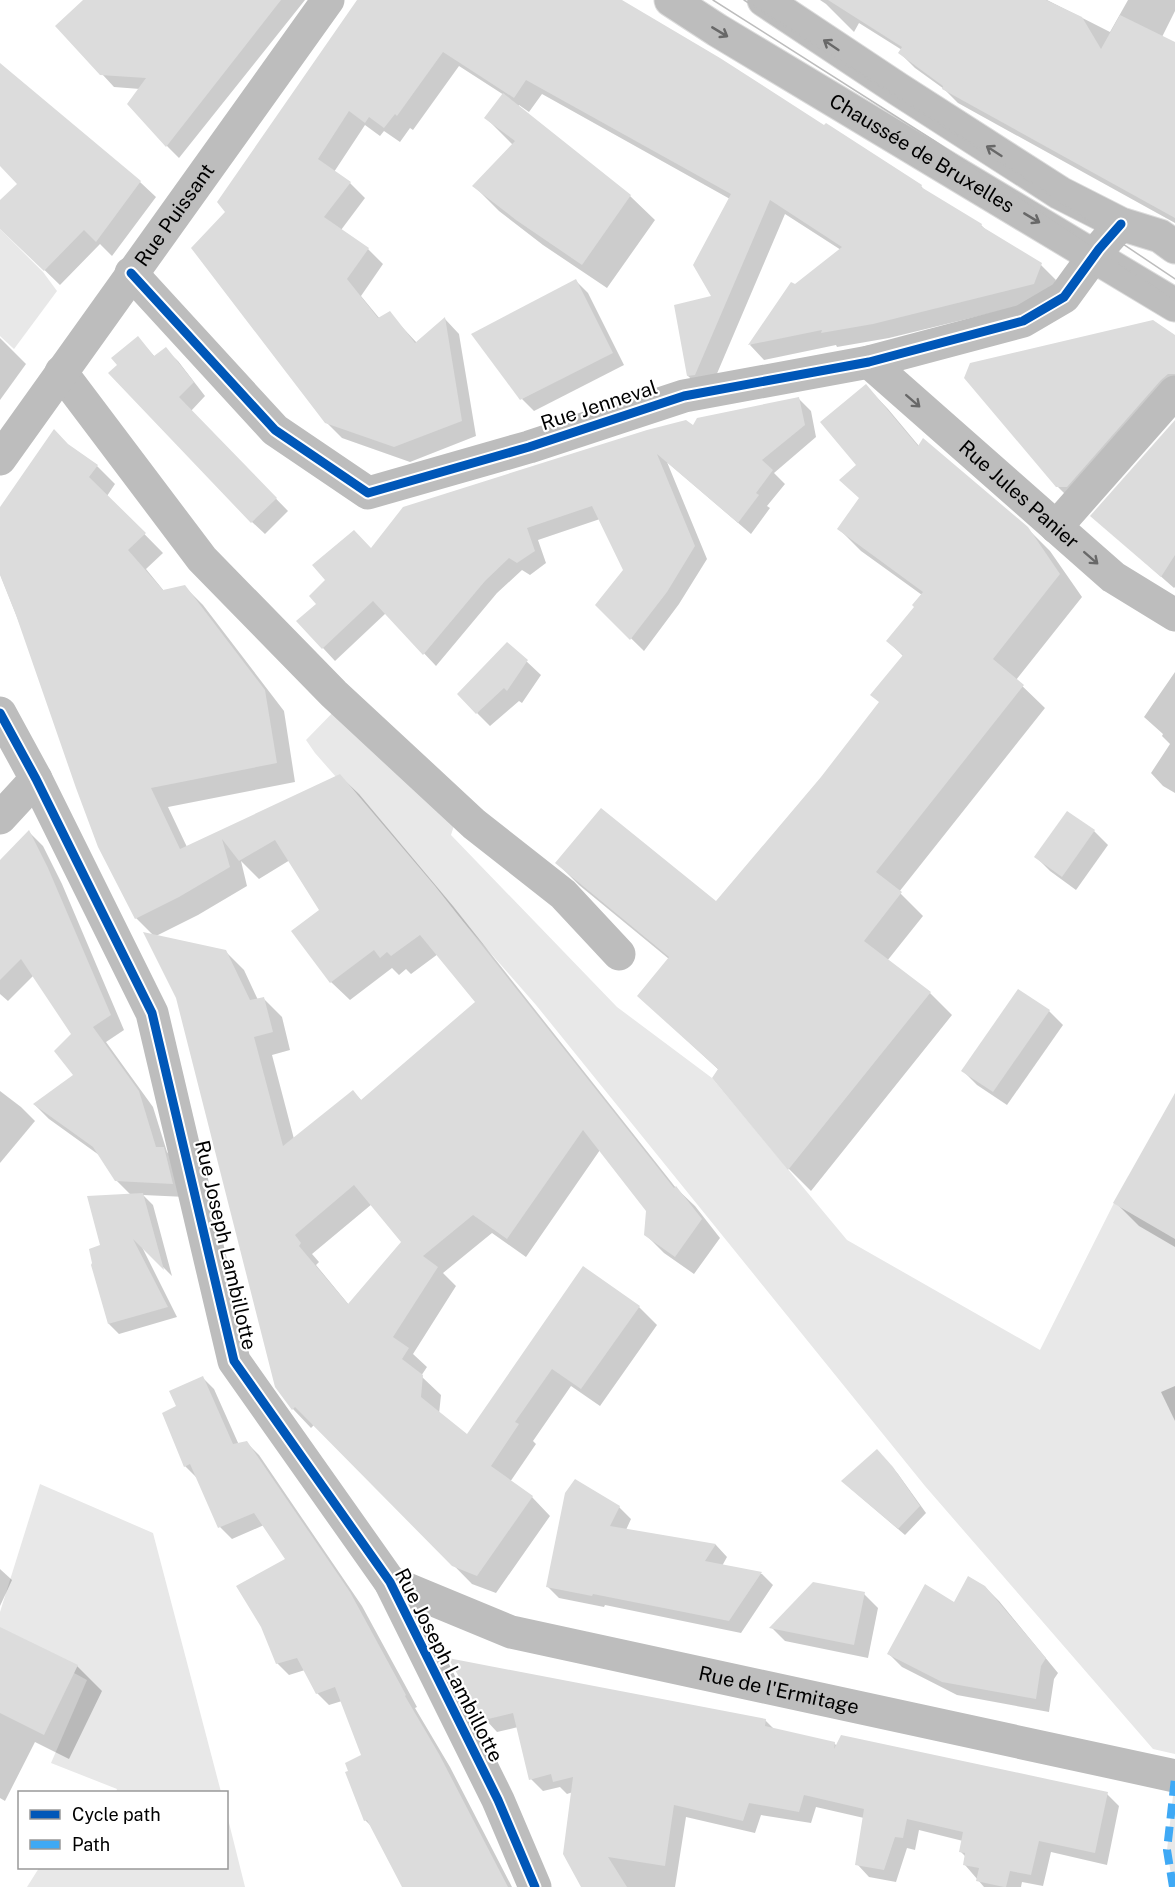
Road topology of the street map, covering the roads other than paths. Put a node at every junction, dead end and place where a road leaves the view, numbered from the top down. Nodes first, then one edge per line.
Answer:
1 (328, 0) edge
2 (671, 0) edge
3 (764, 0) edge
4 (1121, 224) junction
5 (1175, 247) edge
6 (1094, 255) junction
7 (131, 273) junction
8 (1175, 305) edge
9 (869, 362) junction
10 (61, 372) junction
11 (1175, 392) edge
12 (0, 459) edge
13 (1056, 527) junction
14 (1175, 615) edge
15 (0, 712) edge
16 (36, 778) junction
17 (0, 818) edge
18 (619, 954) dead end
19 (390, 1582) junction
20 (1175, 1776) edge
21 (535, 1887) edge

1 - 7 street, Rue Puissant
2 -> 6 street, Chaussée de Bruxelles
4 -> 3 street, Chaussée de Bruxelles
4 - 5 street, Chaussée de Bruxelles
4 - 6 street, Rue Jenneval
6 - 8 street, Chaussée de Bruxelles
6 - 9 street, Rue Jenneval
7 - 9 street, Rue Jenneval
7 - 10 street, Rue Puissant
9 -> 13 street, Rue Jules Panier
10 - 12 street, Rue Puissant
10 - 18 street
11 - 13 street
13 -> 14 street, Rue Jules Panier
15 - 16 street, Rue Joseph Lambillotte
16 - 17 street
16 - 19 street, Rue Joseph Lambillotte
19 - 20 street, Rue de l'Ermitage
19 - 21 street, Rue Joseph Lambillotte

